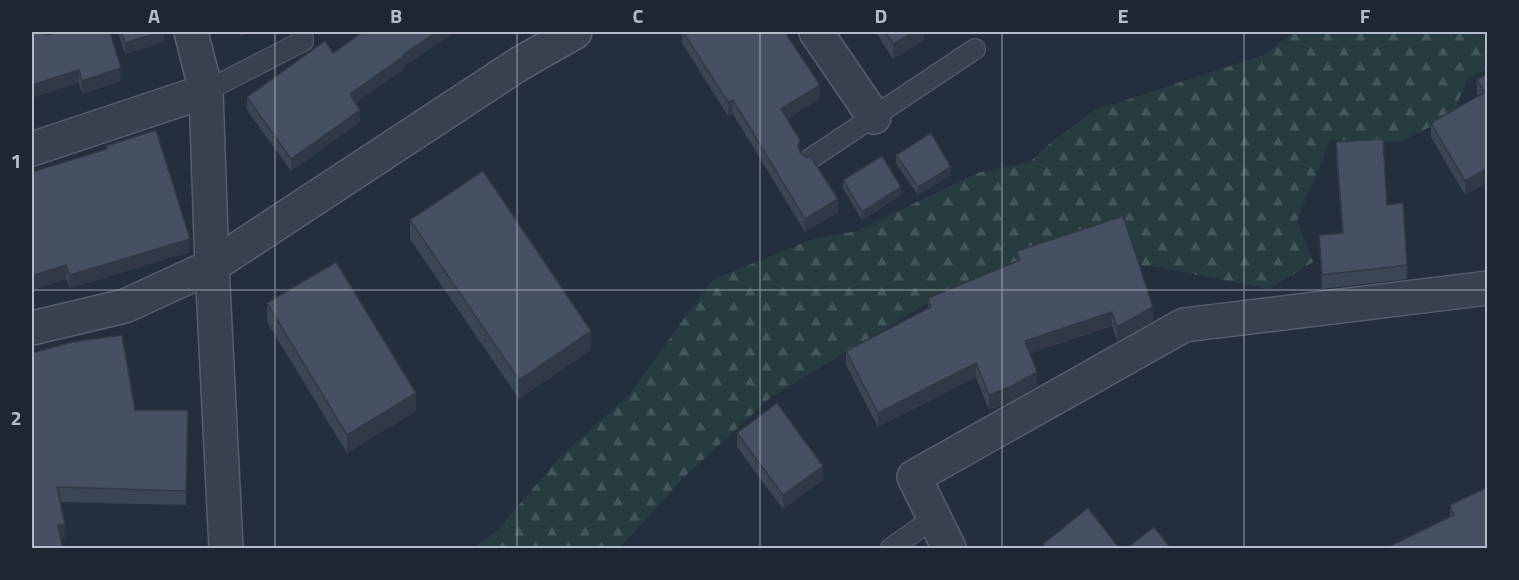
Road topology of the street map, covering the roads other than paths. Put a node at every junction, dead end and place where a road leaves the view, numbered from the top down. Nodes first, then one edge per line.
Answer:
1 (191, 32) edge
2 (302, 32) edge
3 (575, 32) edge
4 (816, 32) edge
5 (975, 49) dead end
6 (206, 91) junction
7 (874, 117) junction
8 (32, 148) edge
9 (810, 159) edge
10 (212, 266) junction
11 (1488, 288) edge
12 (32, 328) edge
13 (934, 518) junction
14 (226, 549) edge
15 (891, 549) edge
16 (949, 549) edge

1 - 6 street
2 - 6 lane
3 - 10 street
4 - 7 street
5 - 7 lane
6 - 8 street
6 - 10 street
7 - 9 lane
10 - 12 street
10 - 14 street
11 - 13 street
13 - 15 lane
13 - 16 street

